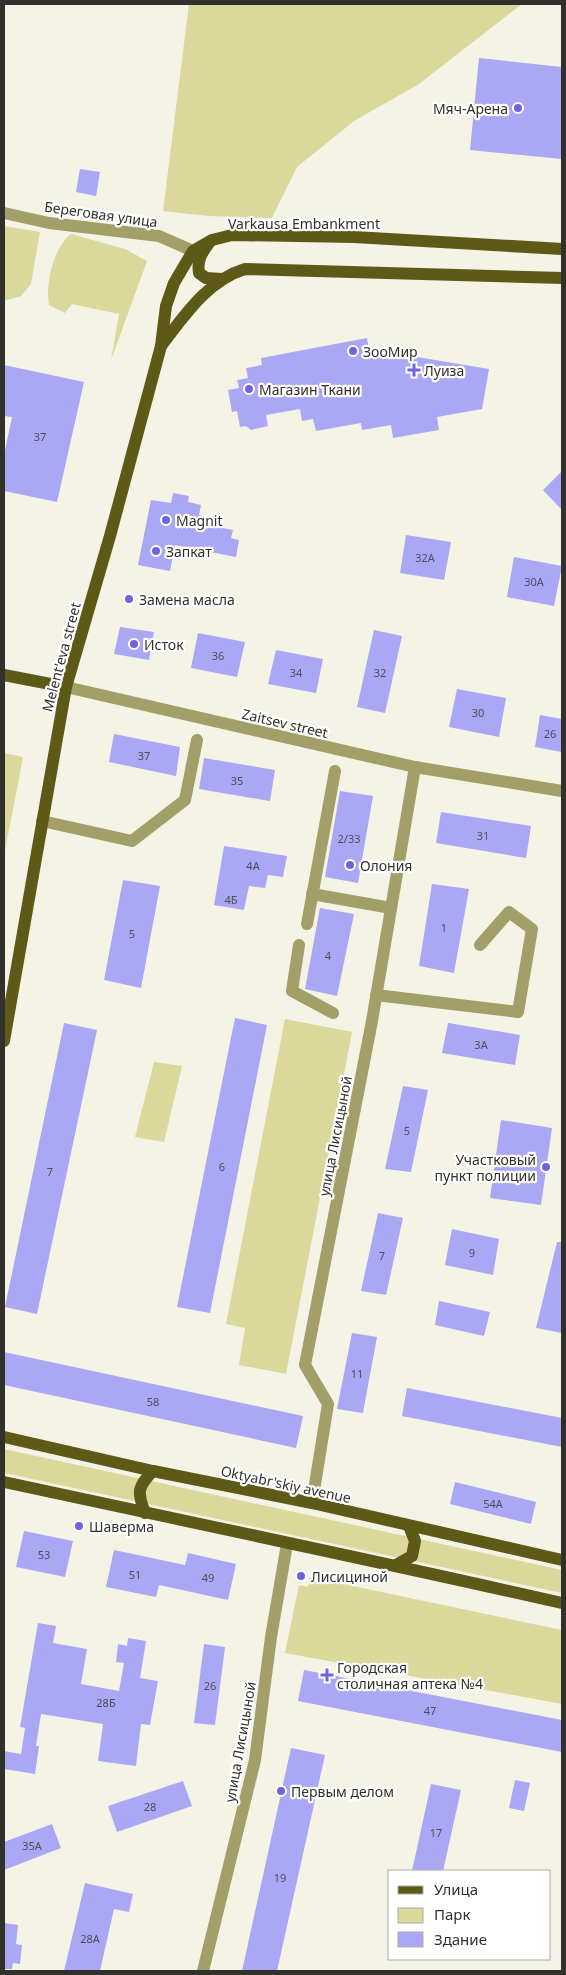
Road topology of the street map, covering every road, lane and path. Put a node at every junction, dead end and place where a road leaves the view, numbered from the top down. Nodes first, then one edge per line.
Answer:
1 (4, 213) edge
2 (212, 240) junction
3 (562, 249) edge
4 (193, 251) junction
5 (562, 278) edge
6 (222, 279) junction
7 (161, 346) junction
8 (4, 675) edge
9 (66, 687) junction
10 (197, 740) dead end
11 (415, 767) junction
12 (335, 771) dead end
13 (562, 791) edge
14 (42, 821) junction
15 (312, 894) junction
16 (391, 908) junction
17 (307, 924) dead end
18 (299, 945) dead end
19 (480, 945) dead end
20 (376, 995) junction
21 (333, 1013) dead end
22 (4, 1041) edge
23 (4, 1437) edge
24 (153, 1471) junction
25 (4, 1482) edge
26 (312, 1503) junction
27 (145, 1512) junction
28 (409, 1526) junction
29 (287, 1544) junction
30 (562, 1560) edge
31 (396, 1565) junction
32 (562, 1603) edge
33 (203, 1971) edge

1 - 4 street, Береговая улица
2 - 3 main road, Varkausa Embankment
2 - 4 main road, Varkausa Embankment
2 - 6 main road
4 - 7 main road, Varkausa Embankment
5 - 6 main road
6 - 7 main road
7 - 9 main road, Melent'eva street
8 - 9 main road, Zaitsev street
9 - 11 street, Zaitsev street
9 - 14 main road, Melent'eva street
10 - 14 street
11 - 13 street, Zaitsev street
11 - 16 street, улица Лисицыной
12 - 15 street
14 - 22 main road, Melent'eva street
15 - 16 street
15 - 17 street
16 - 20 street, улица Лисицыной
18 - 21 street
19 - 20 street
20 - 26 street, улица Лисицыной
23 - 24 main road, Oktyabr'skiy avenue
24 - 26 main road, Oktyabr'skiy avenue
24 - 27 main road
25 - 27 main road
26 - 28 main road, Oktyabr'skiy avenue
27 - 29 main road
28 - 30 main road, Oktyabr'skiy avenue
28 - 31 main road
29 - 31 main road
29 - 33 street, улица Лисицыной
31 - 32 main road

